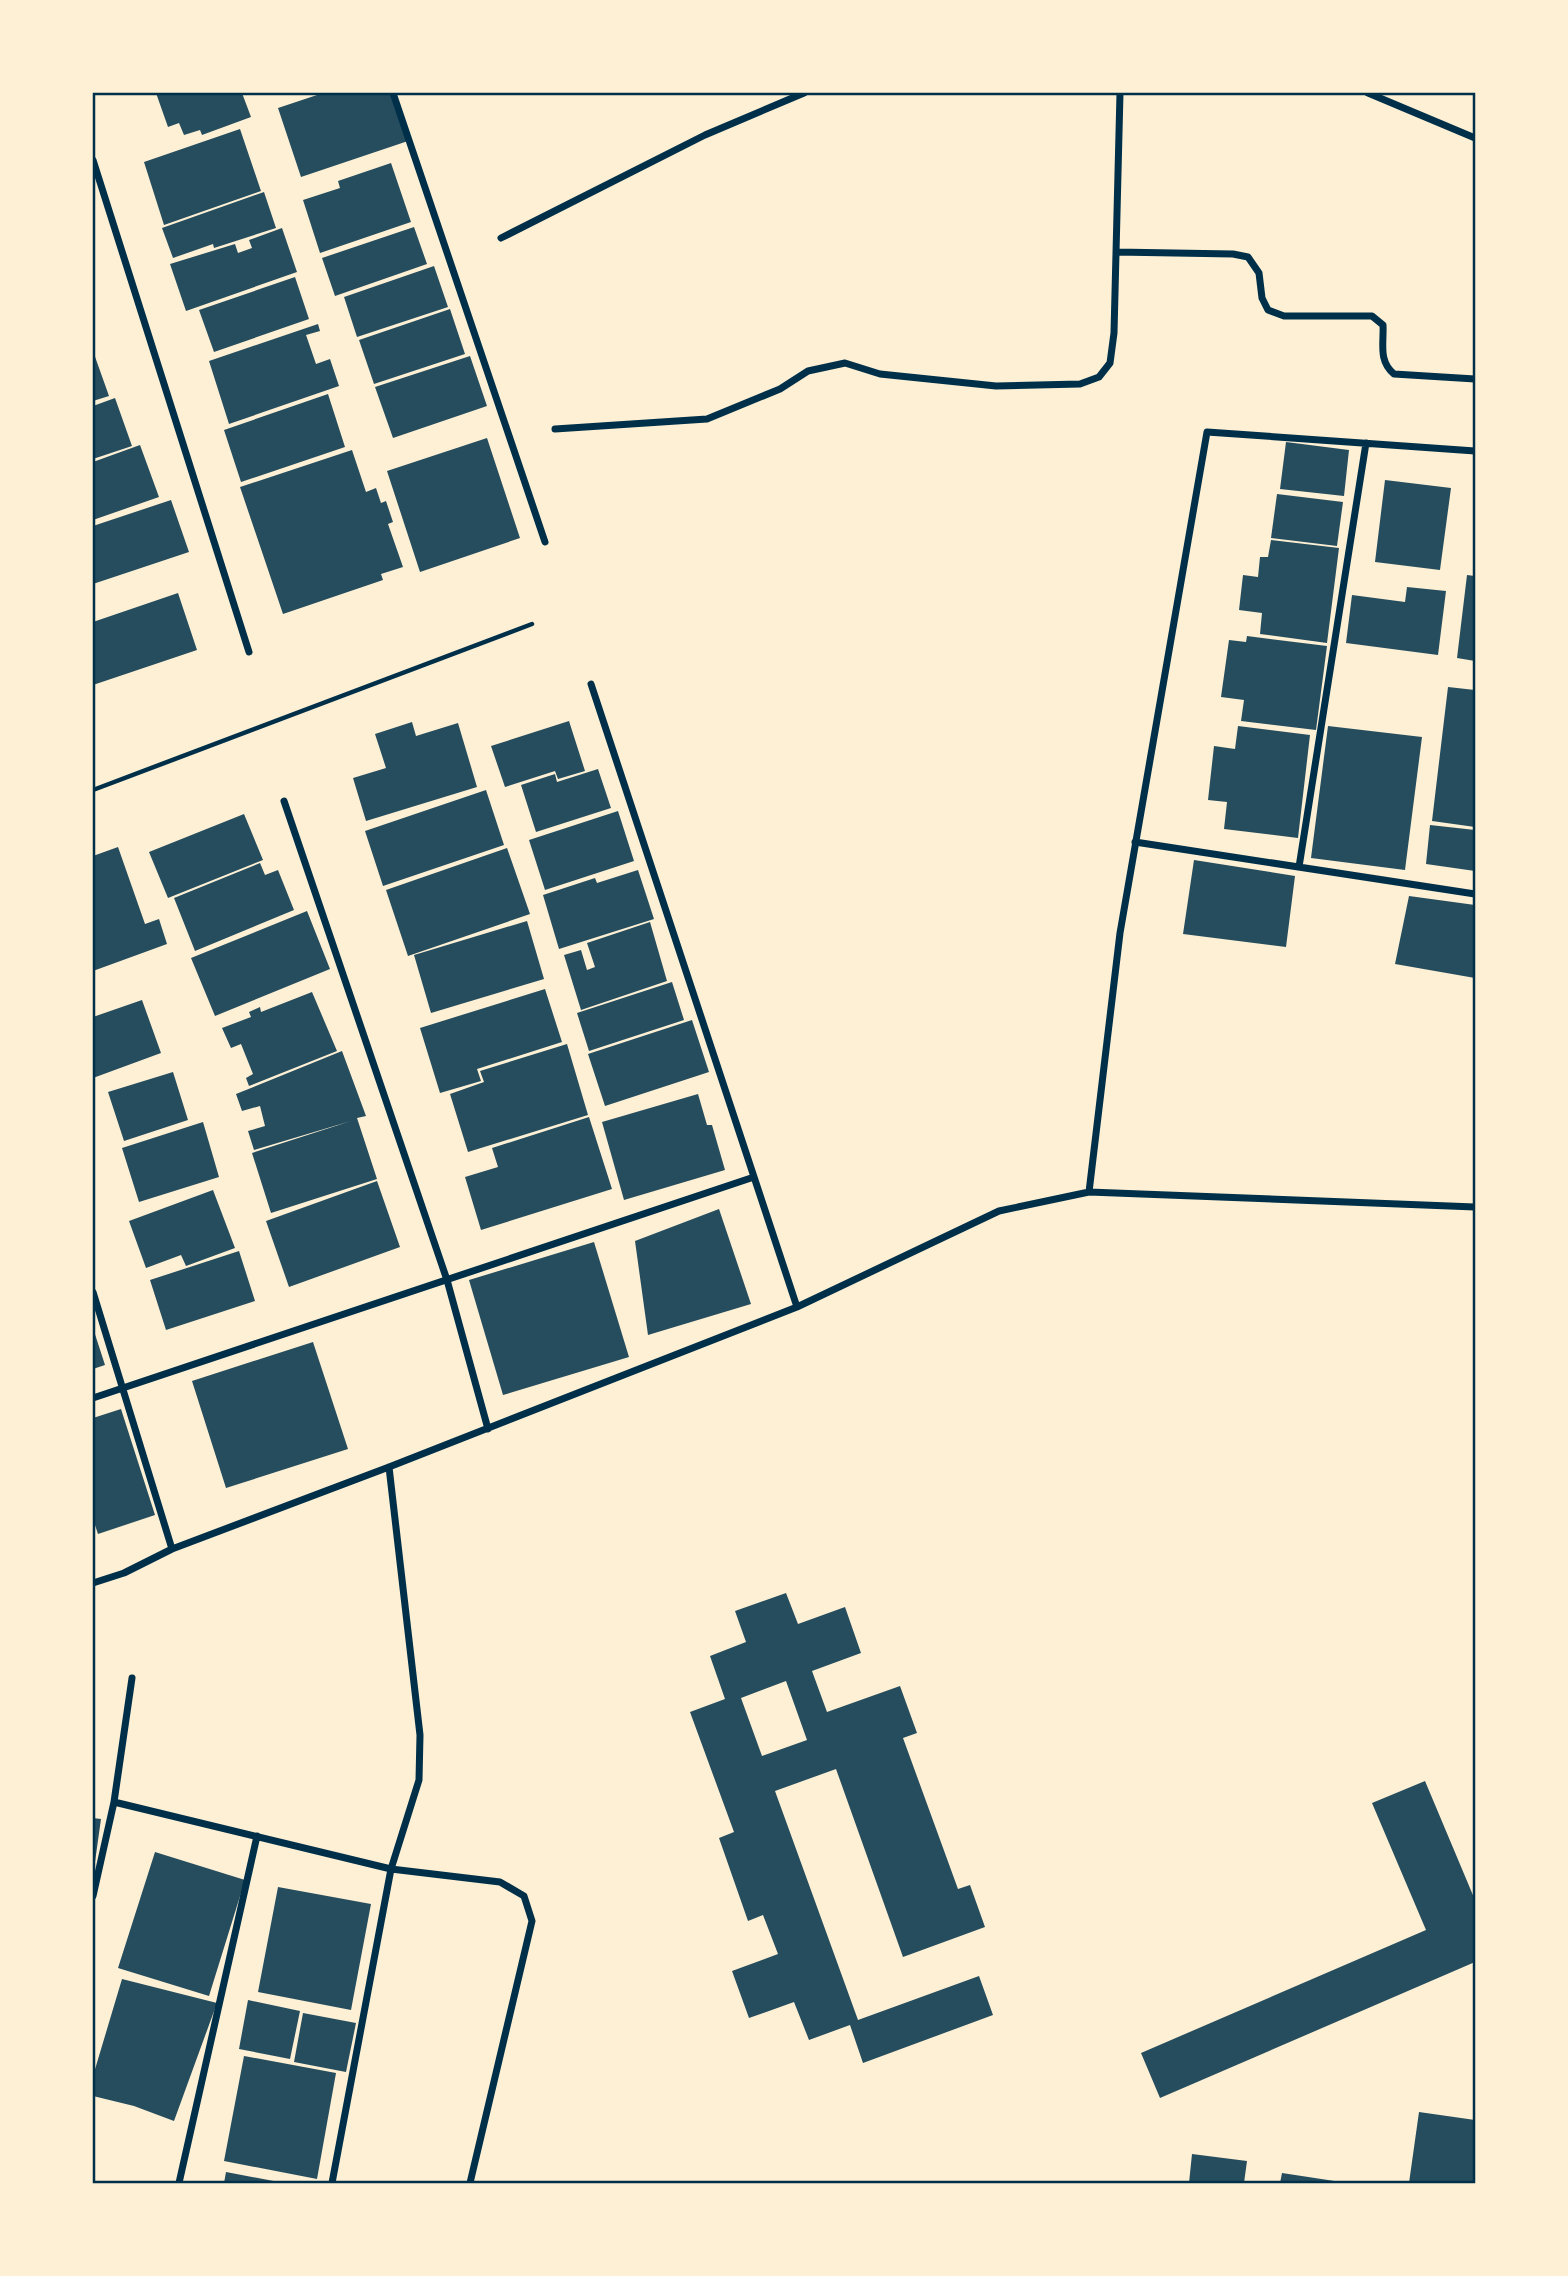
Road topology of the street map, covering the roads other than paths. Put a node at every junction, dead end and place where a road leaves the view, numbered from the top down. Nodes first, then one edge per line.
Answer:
1 (393, 93) edge
2 (804, 93) edge
3 (1120, 93) edge
4 (1368, 93) edge
5 (1475, 138) edge
6 (93, 160) edge
7 (501, 238) dead end
8 (1116, 252) junction
9 (1475, 379) edge
10 (555, 429) dead end
11 (1366, 443) junction
12 (1475, 451) edge
13 (545, 542) dead end
14 (248, 652) dead end
15 (591, 684) dead end
16 (284, 801) dead end
17 (1135, 842) junction
18 (1299, 867) junction
19 (1475, 894) edge
20 (754, 1177) junction
21 (1089, 1192) junction
22 (1475, 1207) edge
23 (447, 1280) junction
24 (93, 1292) edge
25 (797, 1307) junction
26 (123, 1388) junction
27 (93, 1398) edge
28 (488, 1429) junction
29 (389, 1467) junction
30 (172, 1549) junction
31 (93, 1583) edge
32 (132, 1678) dead end
33 (114, 1802) junction
34 (257, 1836) junction
35 (391, 1869) junction
36 (93, 1896) edge
37 (178, 2183) edge
38 (332, 2183) edge
39 (470, 2183) edge

1 - 13 street
2 - 7 street
3 - 8 street
4 - 5 street
6 - 14 street
8 - 9 street
8 - 10 street
11 - 12 street
11 - 17 street
11 - 18 street
15 - 20 street
16 - 23 street
17 - 18 street
17 - 21 street
18 - 19 street
20 - 23 street
20 - 25 street
21 - 22 street
21 - 25 street
23 - 26 street
23 - 28 street
24 - 26 street
25 - 28 street
26 - 27 street
26 - 30 street
28 - 29 street
29 - 30 street
29 - 35 street
30 - 31 street
32 - 33 street
33 - 34 street
33 - 36 street
34 - 35 street
34 - 37 street
35 - 38 street
35 - 39 street

